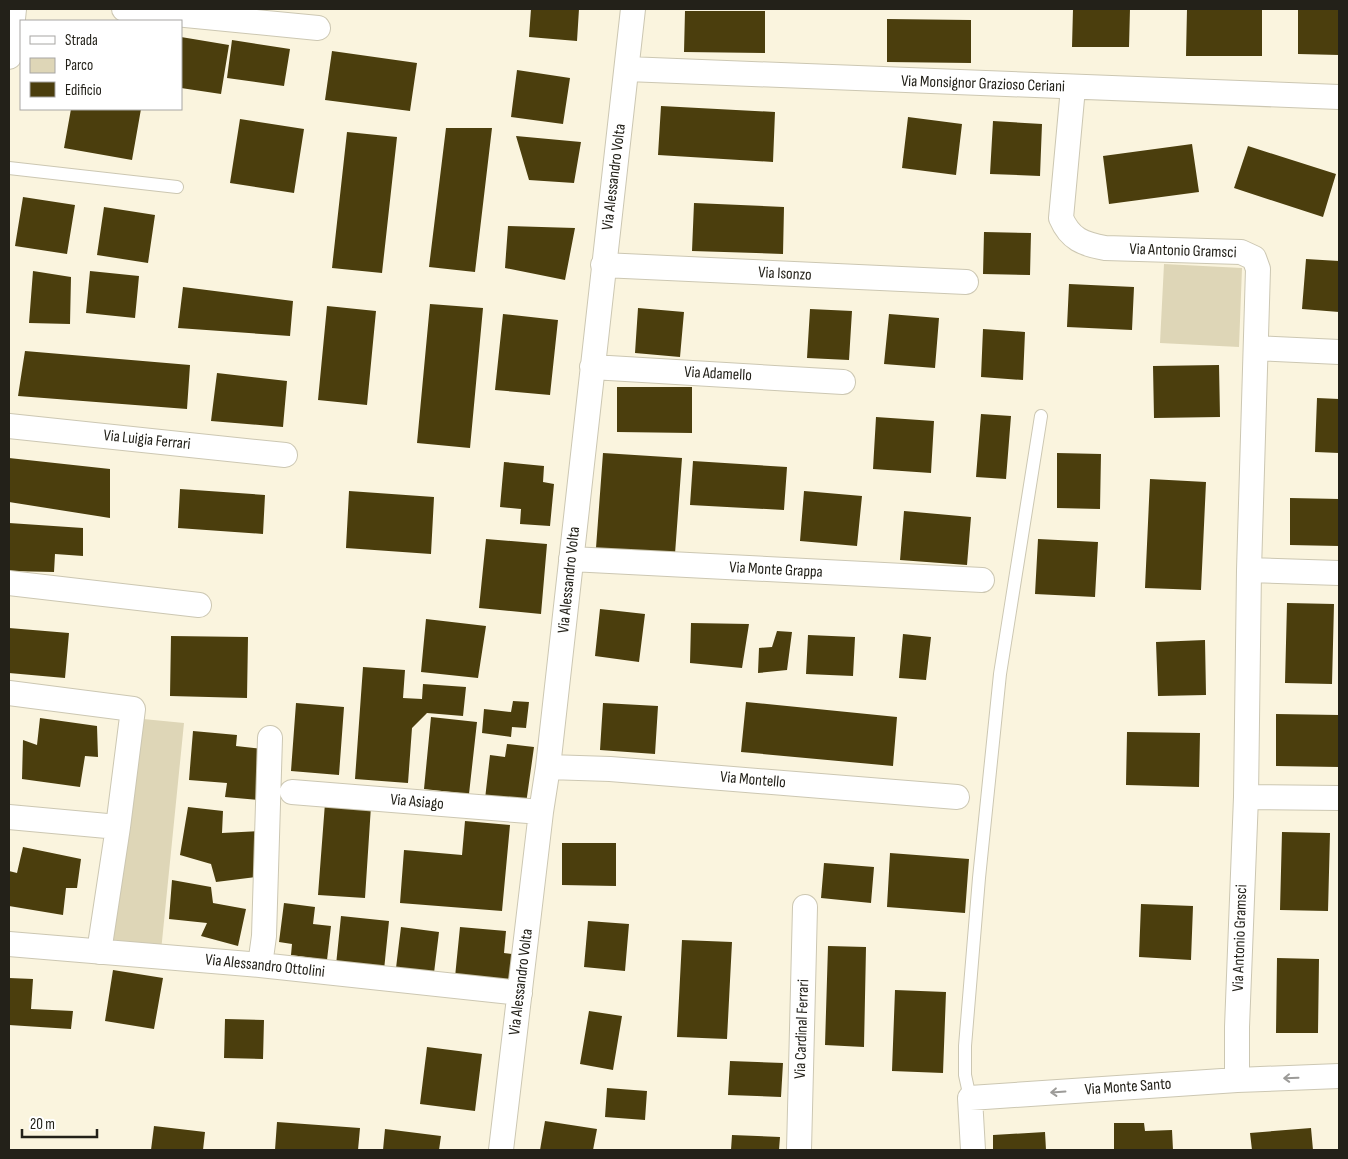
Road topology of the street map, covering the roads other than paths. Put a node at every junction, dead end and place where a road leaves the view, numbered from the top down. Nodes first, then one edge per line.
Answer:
1 (14, 9) edge
2 (124, 9) edge
3 (633, 9) edge
4 (318, 28) dead end
5 (9, 57) edge
6 (627, 69) junction
7 (1073, 88) junction
8 (1339, 97) edge
9 (9, 168) edge
10 (177, 187) dead end
11 (604, 265) junction
12 (966, 282) dead end
13 (1256, 348) junction
14 (1339, 352) edge
15 (592, 367) junction
16 (843, 382) dead end
17 (1041, 416) dead end
18 (9, 426) edge
19 (285, 455) dead end
20 (571, 559) junction
21 (1249, 570) junction
22 (1339, 573) edge
23 (982, 580) dead end
24 (9, 583) edge
25 (199, 605) dead end
26 (9, 693) edge
27 (270, 738) dead end
28 (548, 767) junction
29 (292, 792) dead end
30 (957, 797) dead end
31 (1246, 797) junction
32 (1339, 798) edge
33 (541, 812) junction
34 (9, 817) edge
35 (118, 826) junction
36 (806, 907) dead end
37 (9, 944) edge
38 (99, 952) junction
39 (260, 965) junction
40 (520, 994) junction
41 (1339, 1076) edge
42 (1236, 1080) junction
43 (970, 1098) junction
44 (501, 1150) edge
45 (799, 1150) edge
46 (973, 1150) edge

1 - 5 street
2 - 4 street
3 - 6 street, Via Alessandro Volta
6 - 7 street, Via Monsignor Grazioso Ceriani
6 - 11 street, Via Alessandro Volta
7 - 8 street, Via Monsignor Grazioso Ceriani
7 - 13 street, Via Antonio Gramsci
9 - 10 lane
11 - 12 street, Via Isonzo
11 - 15 street, Via Alessandro Volta
13 - 14 street
13 - 21 street, Via Antonio Gramsci
15 - 16 street, Via Adamello
15 - 20 street, Via Alessandro Volta
17 - 43 lane
18 - 19 street, Via Luigia Ferrari
20 - 23 street, Via Monte Grappa
20 - 28 street, Via Alessandro Volta
21 - 22 street
21 - 31 street, Via Antonio Gramsci
24 - 25 street
26 - 35 street
27 - 39 street
28 - 30 street, Via Montello
28 - 33 street, Via Alessandro Volta
29 - 33 street, Via Asiago
31 - 32 street
31 - 42 street, Via Antonio Gramsci
33 - 40 street, Via Alessandro Volta
34 - 35 street
35 - 38 street
36 - 45 street, Via Cardinal Ferrari
37 - 38 street, Via Alessandro Ottolini
38 - 39 street, Via Alessandro Ottolini
39 - 40 street, Via Alessandro Ottolini
40 - 44 street, Via Alessandro Volta
41 -> 42 street, Via Monte Santo
42 -> 43 street, Via Monte Santo
43 - 46 street

